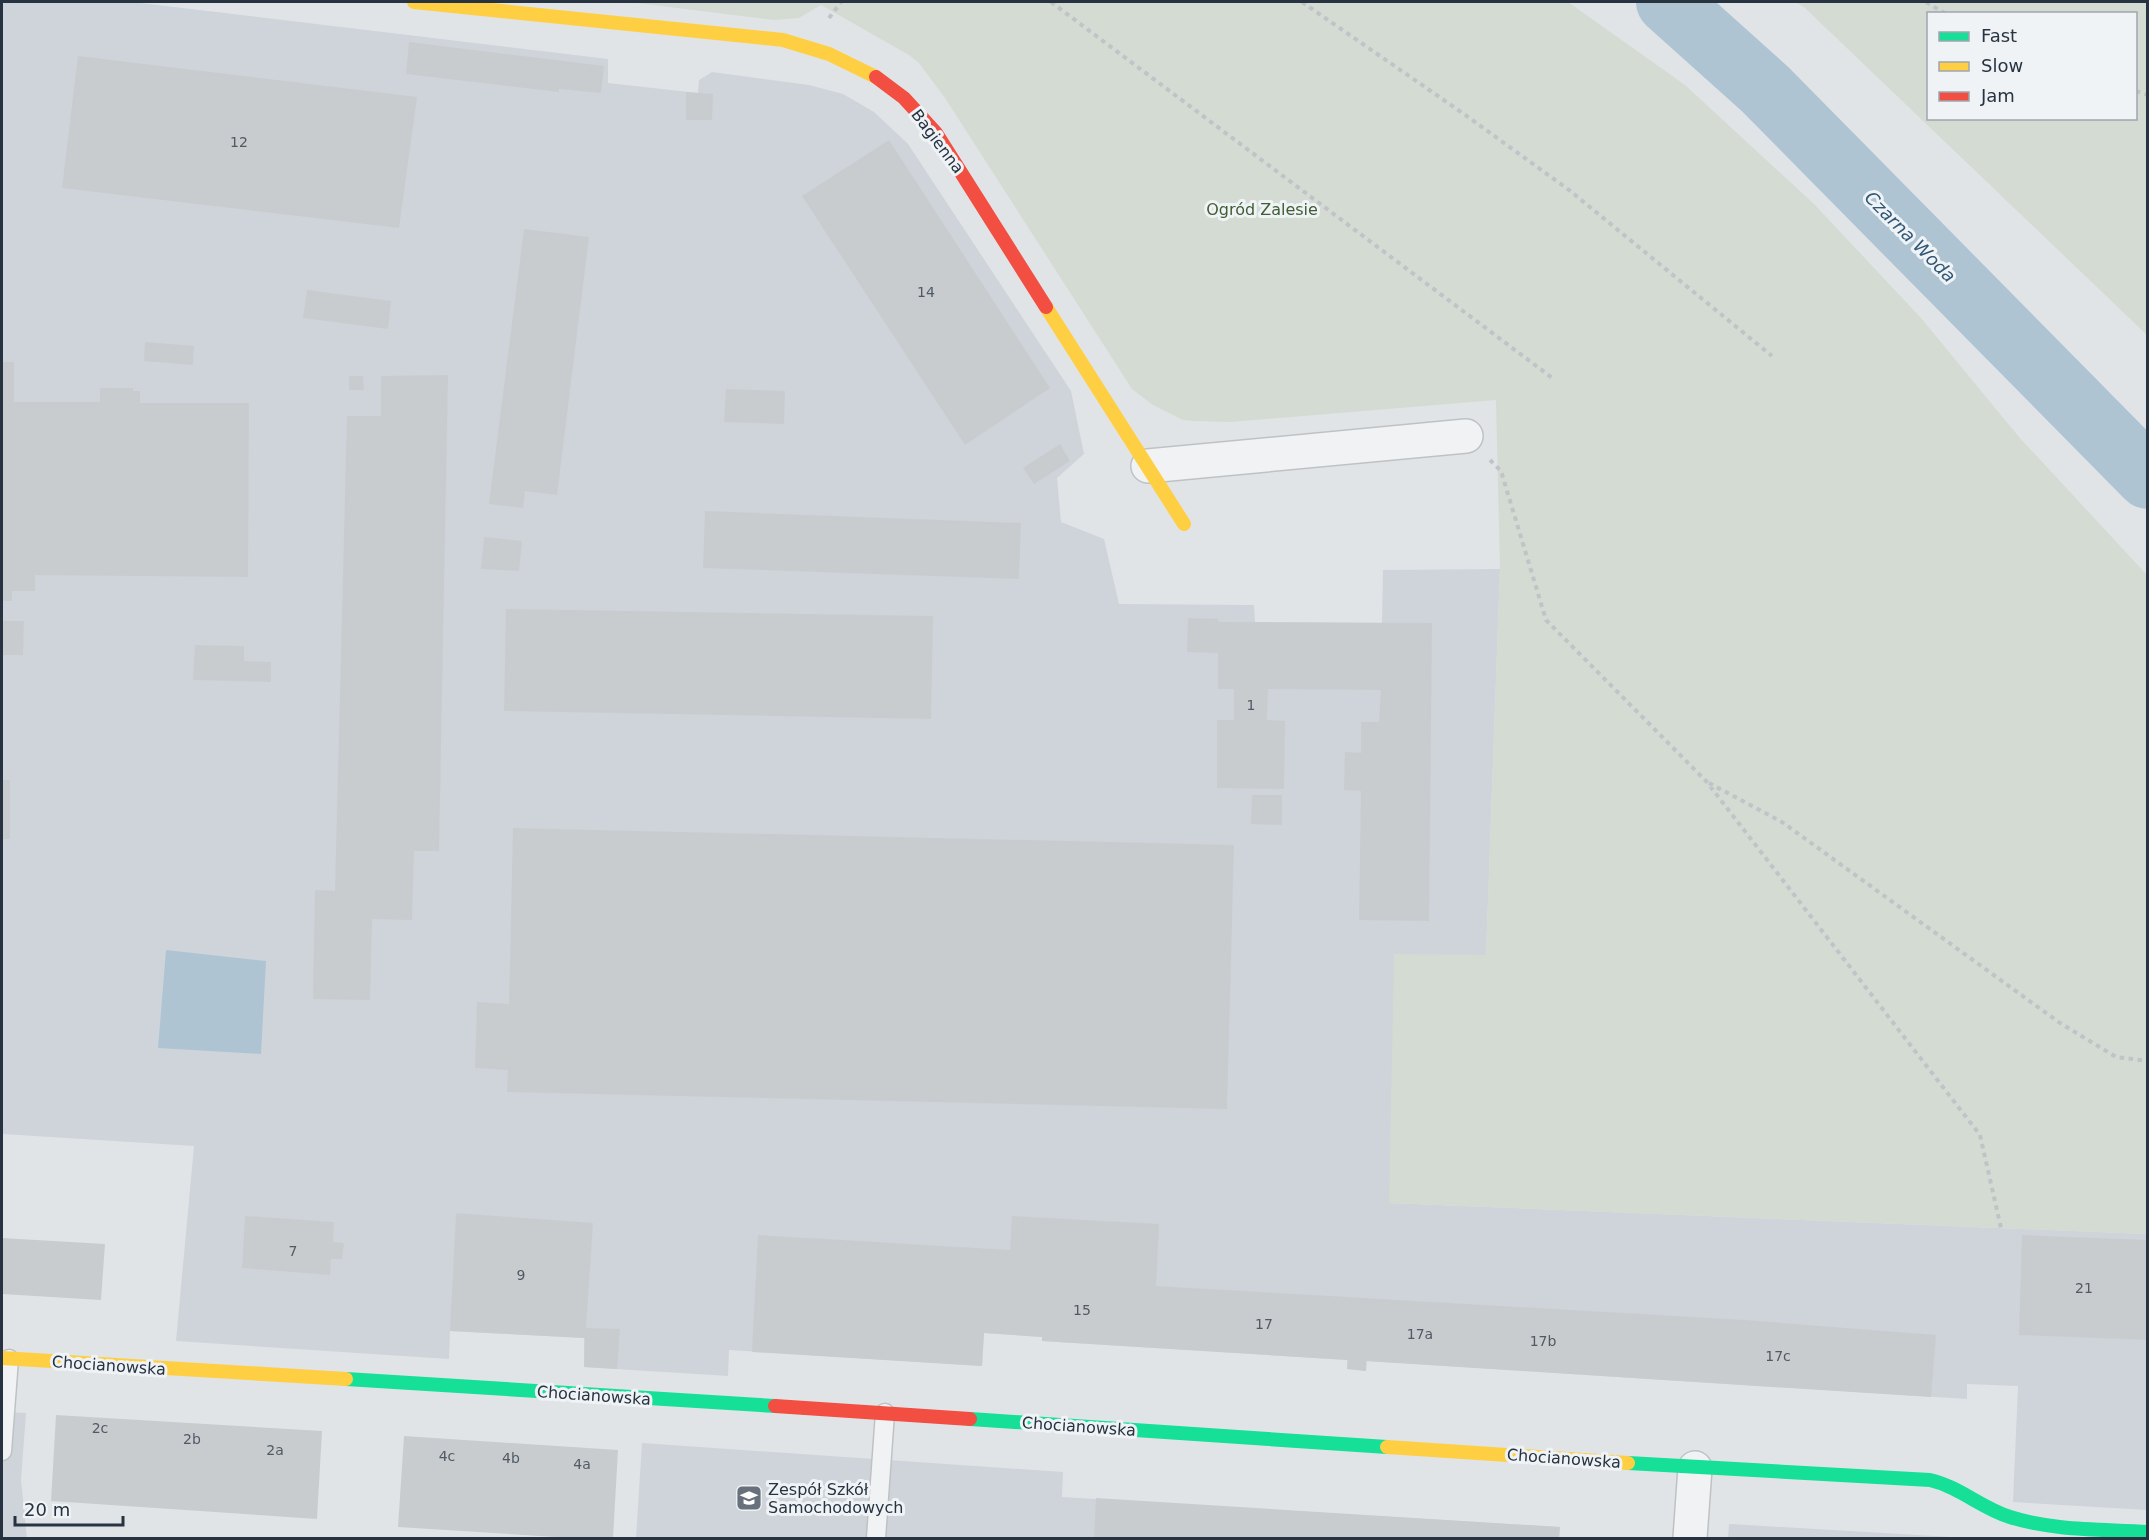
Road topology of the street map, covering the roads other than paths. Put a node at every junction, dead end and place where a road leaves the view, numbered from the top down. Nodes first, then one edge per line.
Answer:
1 (414, 2) edge
2 (1466, 436) road end
3 (1148, 466) junction
4 (1184, 524) dead end
5 (5, 1358) edge
6 (885, 1413) junction
7 (2, 1451) edge
8 (1695, 1468) junction
9 (2148, 1532) edge
10 (876, 1539) edge
11 (1690, 1539) edge

1 - 3 street, Bagienna
2 - 3 street
3 - 4 street, Bagienna
5 - 6 street, Chocianowska
5 - 7 lane
6 - 8 street, Chocianowska
6 - 10 lane
8 - 9 street, Chocianowska
8 - 11 street

